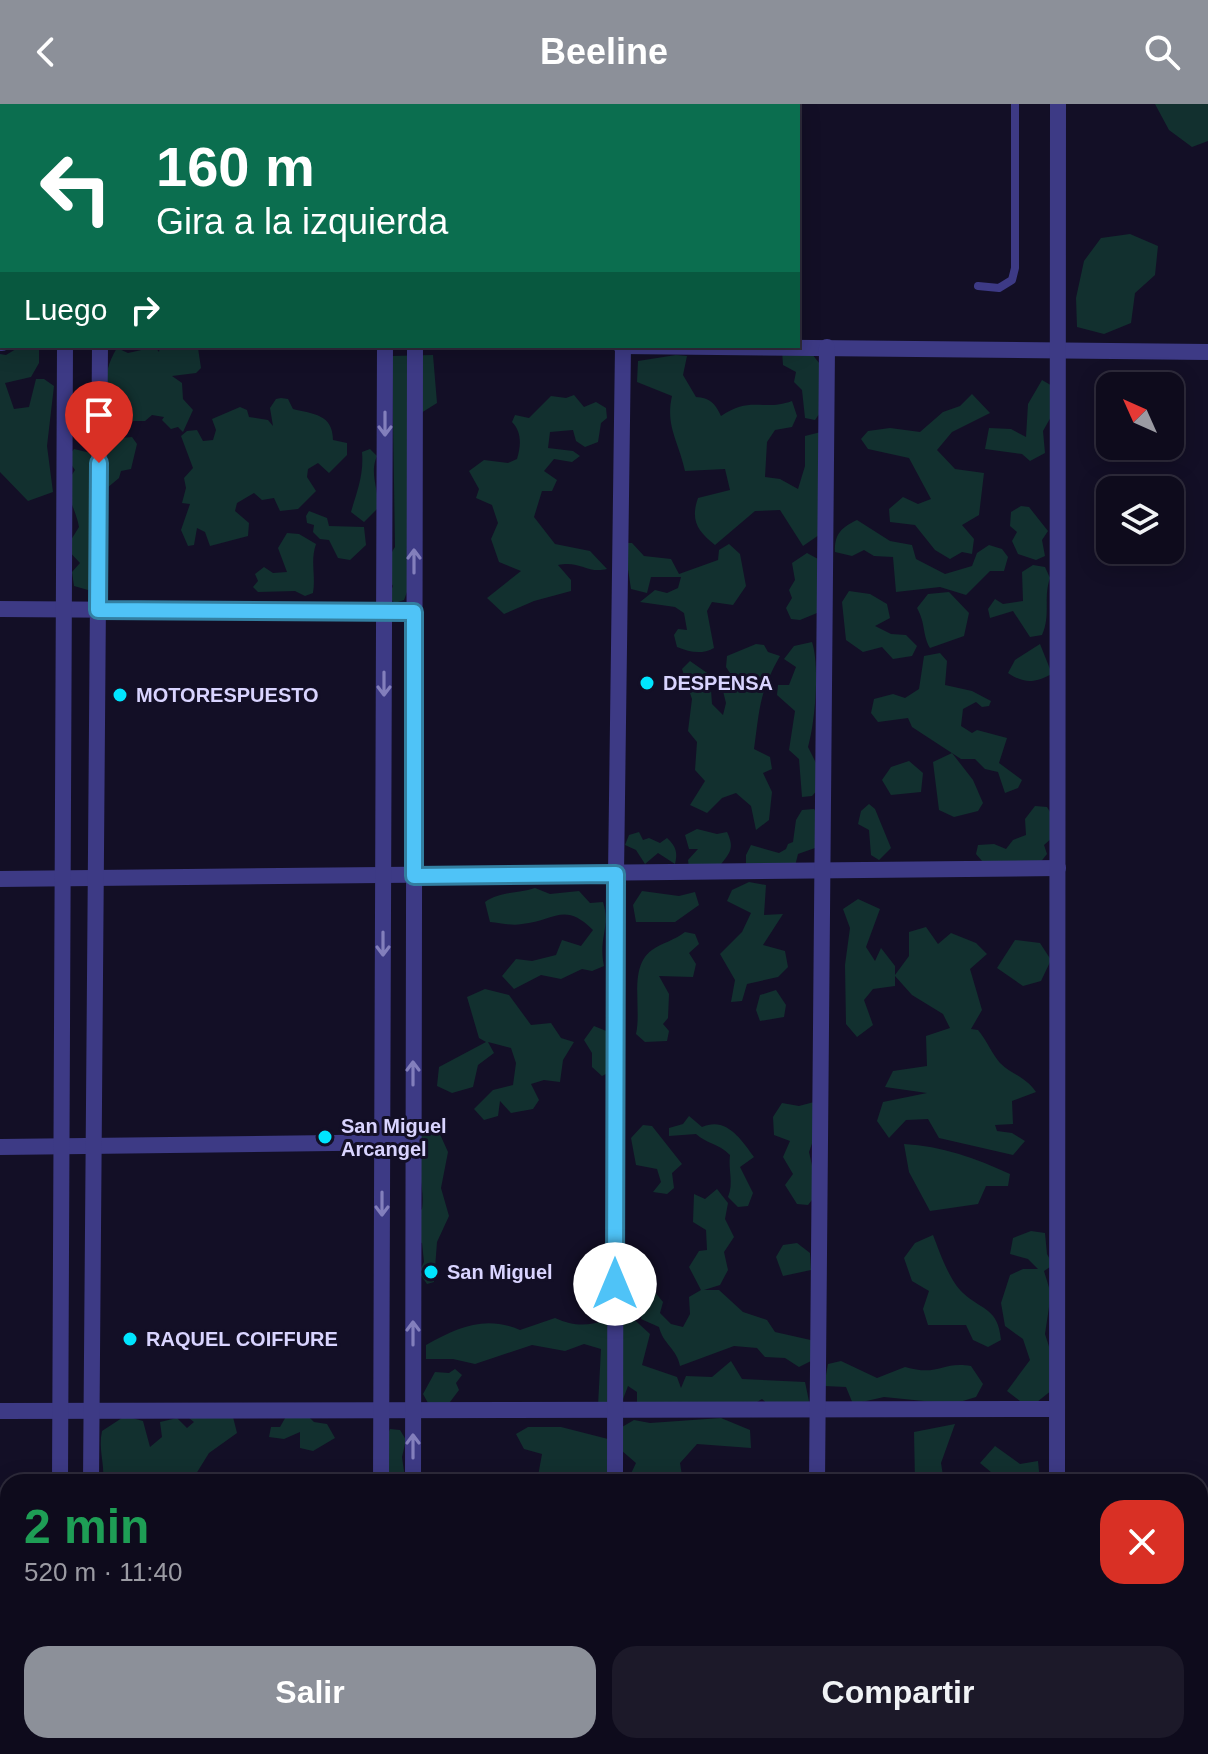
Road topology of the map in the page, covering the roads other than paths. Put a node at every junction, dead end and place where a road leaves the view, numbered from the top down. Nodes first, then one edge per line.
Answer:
1 (1015, 104) edge
2 (1058, 104) edge
3 (978, 286) dead end
4 (800, 347) edge
5 (827, 347) junction
6 (65, 348) edge
7 (100, 348) edge
8 (385, 348) edge
9 (415, 348) edge
10 (622, 348) edge
11 (1058, 348) junction
12 (1208, 352) edge
13 (0, 609) edge
14 (64, 610) junction
15 (98, 610) junction
16 (384, 612) junction
17 (414, 612) junction
18 (1058, 868) junction
19 (822, 873) junction
20 (384, 874) junction
21 (616, 874) junction
22 (414, 876) junction
23 (63, 878) junction
24 (96, 878) junction
25 (0, 879) edge
26 (413, 1142) junction
27 (383, 1143) junction
28 (62, 1146) junction
29 (94, 1146) junction
30 (0, 1147) edge
31 (61, 1409) junction
32 (1057, 1409) junction
33 (614, 1410) junction
34 (816, 1410) junction
35 (0, 1411) edge
36 (413, 1411) junction
37 (91, 1412) junction
38 (381, 1412) junction
39 (60, 1474) edge
40 (91, 1474) edge
41 (381, 1474) edge
42 (413, 1474) edge
43 (615, 1474) edge
44 (817, 1474) edge
45 (1057, 1474) edge

1 - 3 lane
2 - 11 street
4 - 5 street
5 - 11 street
5 - 19 street
6 - 14 street
7 - 15 street
8 -> 16 street
17 -> 9 street
10 - 21 street
11 - 12 street
11 - 18 street
13 - 14 street
14 - 15 street
14 - 23 street
15 - 16 street
15 - 24 street
16 - 17 street
16 -> 20 street
17 - 22 street
18 - 19 street
18 - 32 street
19 - 21 street
19 - 34 street
20 - 22 street
20 - 24 street
20 -> 27 street
21 - 22 street
21 - 33 street
26 -> 22 street
23 - 24 street
23 - 25 street
23 - 28 street
24 - 29 street
26 - 27 street
36 -> 26 street
27 - 29 street
27 -> 38 street
28 - 29 street
28 - 30 street
28 - 31 street
29 - 37 street
31 - 35 street
31 - 37 street
31 - 39 street
32 - 34 street
32 - 45 street
33 - 34 street
33 - 36 street
33 - 43 street
34 - 44 street
36 - 38 street
42 -> 36 street
37 - 38 street
37 - 40 street
38 - 41 street

